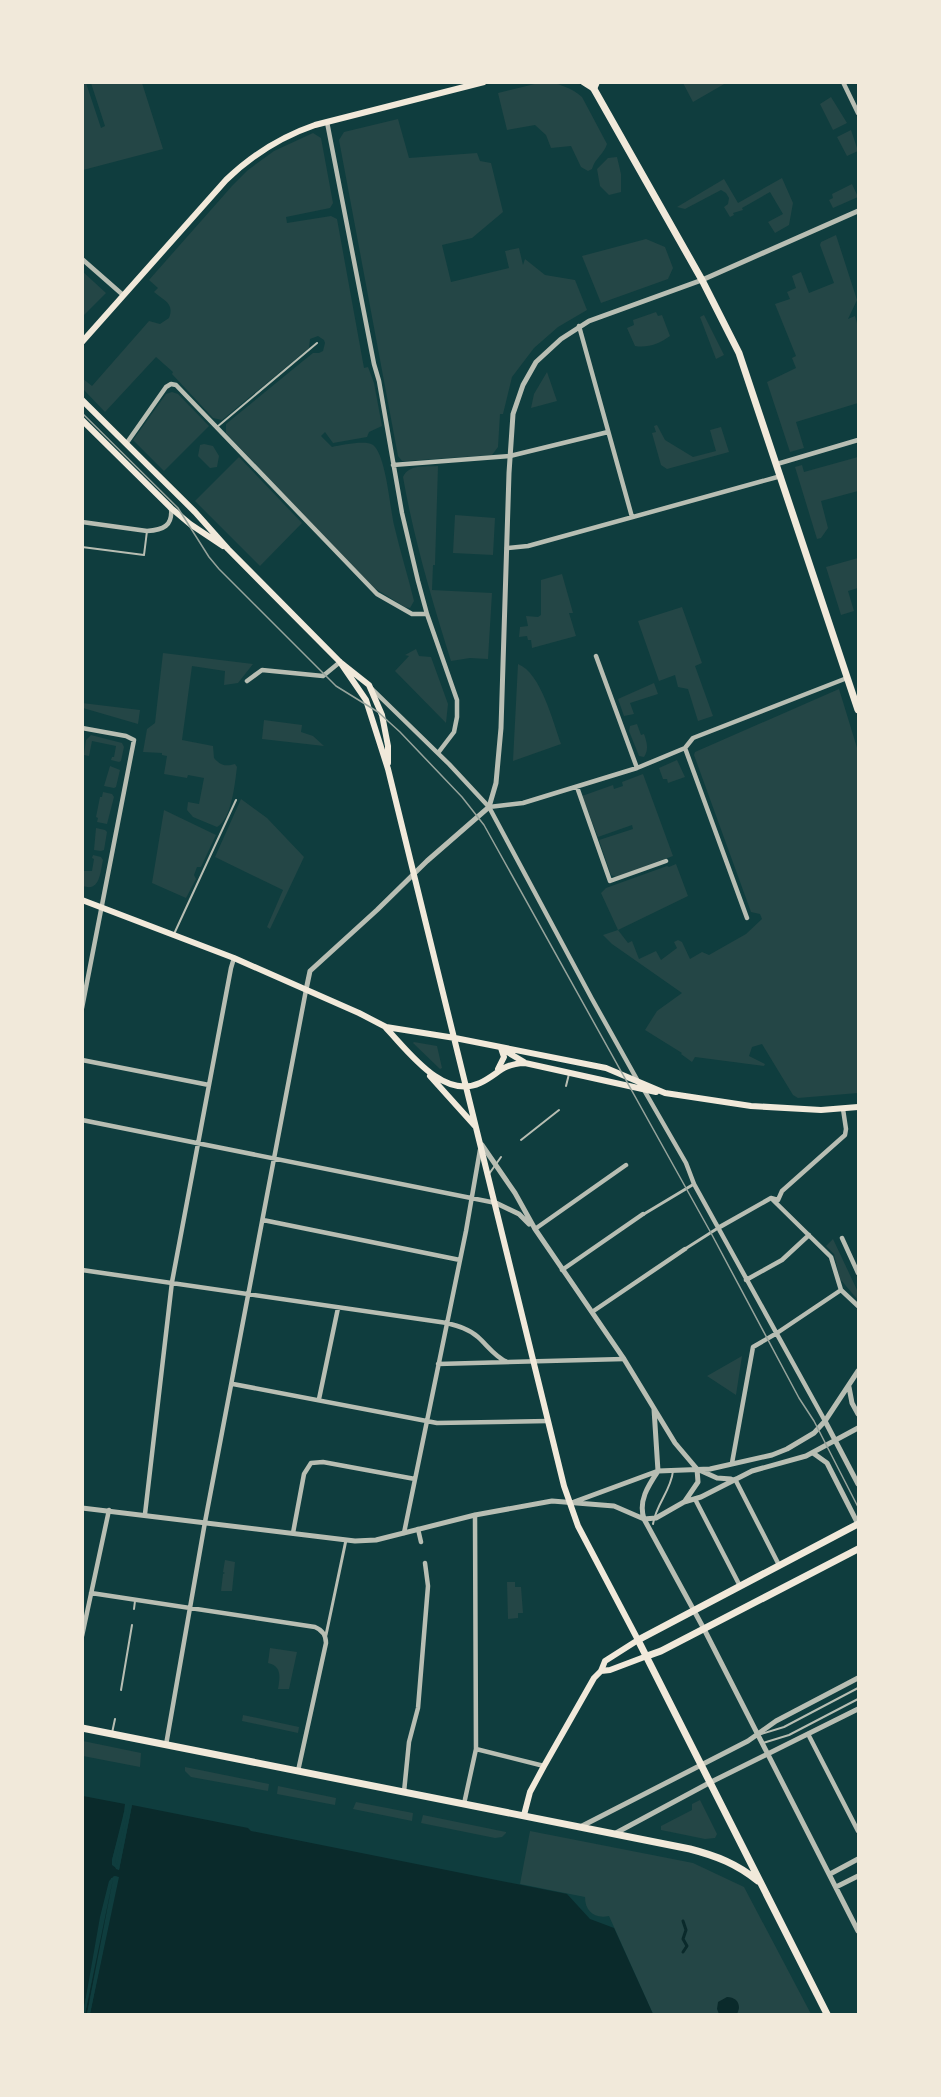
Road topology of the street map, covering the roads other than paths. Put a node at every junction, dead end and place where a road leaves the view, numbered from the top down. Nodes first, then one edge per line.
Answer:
1 (484, 82) edge
2 (583, 82) edge
3 (843, 82) edge
4 (594, 85) edge
5 (857, 94) edge
6 (851, 97) junction
7 (858, 113) edge
8 (327, 122) junction
9 (858, 211) edge
10 (82, 259) edge
11 (702, 280) junction
12 (123, 295) junction
13 (579, 326) junction
14 (82, 340) edge
15 (317, 343) dead end
16 (82, 400) edge
17 (82, 420) edge
18 (218, 427) junction
19 (608, 432) junction
20 (858, 440) edge
21 (126, 444) junction
22 (510, 456) junction
23 (777, 464) junction
24 (393, 465) junction
25 (781, 476) junction
26 (171, 508) junction
27 (632, 517) junction
28 (82, 522) edge
29 (147, 531) junction
30 (82, 547) edge
31 (507, 548) junction
32 (228, 549) junction
33 (427, 614) junction
34 (596, 656) dead end
35 (340, 662) junction
36 (847, 678) junction
37 (247, 681) dead end
38 (369, 685) junction
39 (858, 710) edge
40 (82, 728) edge
41 (685, 748) junction
42 (438, 753) junction
43 (638, 768) junction
44 (388, 769) junction
45 (577, 787) junction
46 (236, 800) dead end
47 (489, 807) junction
48 (666, 861) dead end
49 (414, 873) junction
50 (82, 900) edge
51 (101, 907) junction
52 (747, 918) dead end
53 (174, 935) junction
54 (234, 958) junction
55 (306, 990) junction
56 (82, 1008) edge
57 (386, 1028) junction
58 (455, 1038) junction
59 (501, 1048) junction
60 (82, 1060) edge
61 (525, 1063) junction
62 (423, 1067) junction
63 (569, 1073) junction
64 (493, 1074) junction
65 (639, 1082) junction
66 (209, 1085) junction
67 (467, 1086) junction
68 (566, 1086) dead end
69 (644, 1090) junction
70 (665, 1093) junction
71 (858, 1107) edge
72 (843, 1109) junction
73 (559, 1110) dead end
74 (82, 1120) edge
75 (478, 1132) junction
76 (521, 1140) dead end
77 (198, 1143) junction
78 (482, 1145) junction
79 (501, 1157) dead end
80 (274, 1158) junction
81 (495, 1164) junction
82 (626, 1165) dead end
83 (489, 1173) junction
84 (694, 1184) junction
85 (472, 1197) junction
86 (771, 1198) junction
87 (496, 1203) junction
88 (644, 1214) joint
89 (263, 1220) junction
90 (718, 1228) junction
91 (535, 1229) junction
92 (809, 1235) junction
93 (842, 1238) dead end
94 (685, 1250) joint
95 (460, 1260) junction
96 (82, 1270) edge
97 (562, 1270) junction
98 (858, 1272) edge
99 (746, 1280) junction
100 (172, 1282) junction
101 (841, 1290) junction
102 (248, 1294) junction
103 (858, 1306) edge
104 (338, 1308) junction
105 (592, 1312) junction
106 (447, 1323) junction
107 (777, 1333) junction
108 (624, 1359) junction
109 (534, 1361) junction
110 (507, 1362) junction
111 (438, 1364) junction
112 (858, 1371) edge
113 (233, 1384) junction
114 (849, 1387) junction
115 (319, 1399) junction
116 (653, 1405) junction
117 (858, 1414) edge
118 (548, 1421) junction
119 (825, 1421) junction
120 (426, 1422) junction
121 (858, 1428) edge
122 (836, 1441) junction
123 (813, 1453) junction
124 (732, 1463) junction
125 (697, 1469) junction
126 (673, 1470) junction
127 (658, 1471) junction
128 (415, 1479) junction
129 (735, 1479) junction
130 (858, 1484) edge
131 (695, 1499) junction
132 (684, 1502) junction
133 (569, 1503) junction
134 (82, 1508) edge
135 (109, 1510) junction
136 (144, 1514) junction
137 (475, 1515) junction
138 (644, 1519) junction
139 (655, 1520) junction
140 (205, 1522) junction
141 (858, 1524) edge
142 (418, 1529) junction
143 (293, 1533) junction
144 (404, 1533) junction
145 (653, 1533) junction
146 (346, 1540) junction
147 (421, 1542) dead end
148 (858, 1549) edge
149 (425, 1563) dead end
150 (779, 1565) junction
151 (740, 1586) junction
152 (91, 1593) junction
153 (135, 1601) junction
154 (134, 1609) dead end
155 (190, 1610) junction
156 (693, 1610) junction
157 (132, 1625) dead end
158 (704, 1629) junction
159 (82, 1636) edge
160 (325, 1637) junction
161 (638, 1640) junction
162 (646, 1656) junction
163 (601, 1671) junction
164 (858, 1678) edge
165 (858, 1688) edge
166 (121, 1690) dead end
167 (858, 1699) edge
168 (858, 1709) edge
169 (115, 1719) dead end
170 (82, 1728) edge
171 (112, 1734) junction
172 (757, 1734) junction
173 (808, 1734) junction
174 (762, 1743) junction
175 (166, 1745) junction
176 (476, 1749) junction
177 (768, 1754) junction
178 (701, 1765) junction
179 (543, 1766) junction
180 (298, 1771) junction
181 (709, 1783) junction
182 (404, 1792) junction
183 (464, 1804) junction
184 (524, 1815) junction
185 (580, 1827) junction
186 (858, 1831) edge
187 (614, 1834) junction
188 (858, 1859) edge
189 (830, 1874) junction
190 (858, 1876) edge
191 (758, 1881) junction
192 (836, 1887) junction
193 (858, 1931) edge
194 (827, 2014) edge

1 - 8 main road
2 - 4 main road
3 - 6 street
4 - 11 main road
5 - 6 street
6 - 7 street
8 - 12 main road
8 - 24 street
9 - 11 street
10 - 12 street
11 - 13 street
11 - 23 main road
12 - 14 main road
13 - 19 street
13 - 22 street
15 - 18 lane
16 - 21 main road
17 - 26 main road
18 - 21 street
18 - 33 street
19 - 22 street
19 - 27 street
20 - 23 street
21 - 32 main road
22 - 24 street
22 - 31 street
23 - 25 main road
24 - 33 street
25 - 27 street
25 - 36 main road
26 - 29 street
26 - 32 main road
27 - 31 street
28 - 29 street
29 - 30 lane
31 - 47 street
32 - 35 main road
33 - 42 street
34 - 43 street
35 - 37 street
35 - 38 main road
35 - 44 main road
36 - 39 main road
36 - 41 street
38 - 42 street
38 - 44 main road
40 - 51 street
41 - 43 street
41 - 52 street
42 - 47 street
43 - 45 street
44 - 49 main road
45 - 47 street
45 - 48 street
46 - 53 lane
47 - 49 street
47 - 65 street
49 - 55 street
49 - 58 main road
50 - 51 main road
51 - 53 main road
51 - 56 street
53 - 54 main road
54 - 55 main road
54 - 66 street
55 - 57 main road
55 - 80 street
57 - 58 main road
57 - 62 main road
58 - 59 main road
58 - 67 main road
59 - 61 main road
59 - 64 main road
59 - 65 main road
60 - 66 street
61 - 63 main road
61 - 64 main road
62 - 67 main road
62 - 75 main road
63 - 68 lane
63 - 69 main road
64 - 67 main road
65 - 69 street
65 - 70 main road
66 - 77 street
67 - 75 main road
69 - 70 main road
69 - 84 street
70 - 72 main road
71 - 72 main road
72 - 86 street
73 - 76 lane
74 - 77 street
75 - 78 main road
77 - 80 street
77 - 100 street
78 - 81 street
78 - 83 main road
78 - 85 street
79 - 81 lane
80 - 85 street
80 - 89 street
81 - 83 lane
81 - 91 street
82 - 91 street
83 - 87 main road
84 - 88 street
84 - 90 street
85 - 87 street
85 - 95 street
86 - 90 street
86 - 92 street
87 - 91 street
87 - 109 main road
88 - 97 street
89 - 95 street
89 - 102 street
90 - 94 street
90 - 99 street
91 - 97 street
92 - 99 street
92 - 101 street
93 - 98 street
94 - 105 street
95 - 106 street
96 - 100 street
97 - 105 street
99 - 107 street
100 - 102 street
100 - 136 street
101 - 103 street
101 - 107 street
102 - 104 street
102 - 113 street
104 - 106 street
104 - 115 street
105 - 108 street
106 - 110 street
106 - 111 street
107 - 119 street
107 - 124 street
108 - 109 street
108 - 116 street
109 - 110 street
109 - 118 main road
110 - 111 street
111 - 120 street
112 - 114 street
113 - 115 street
113 - 140 street
114 - 117 street
114 - 119 street
115 - 120 street
116 - 125 street
116 - 127 street
118 - 120 street
118 - 133 main road
119 - 122 street
119 - 124 street
120 - 128 street
121 - 122 street
122 - 123 street
122 - 130 street
123 - 129 street
123 - 141 street
124 - 125 street
125 - 126 street
125 - 129 street
125 - 132 street
126 - 127 street
126 - 139 lane
127 - 133 street
127 - 138 street
128 - 143 street
128 - 144 street
129 - 131 street
129 - 150 street
131 - 132 street
131 - 151 street
132 - 139 street
133 - 137 street
133 - 138 street
133 - 161 main road
134 - 135 street
135 - 136 street
135 - 152 street
136 - 140 street
137 - 142 street
137 - 176 street
138 - 139 street
138 - 145 street
139 - 145 street
140 - 143 street
140 - 155 street
141 - 150 main road
142 - 144 street
142 - 147 street
143 - 146 street
144 - 146 street
145 - 156 street
146 - 160 street
148 - 158 main road
149 - 182 street
150 - 151 main road
151 - 156 main road
152 - 153 street
152 - 159 street
153 - 154 lane
153 - 155 street
155 - 160 street
155 - 175 street
156 - 158 street
156 - 161 main road
157 - 166 lane
158 - 162 main road
158 - 172 street
160 - 180 street
161 - 162 main road
161 - 163 main road
162 - 163 main road
162 - 178 main road
163 - 179 main road
164 - 172 street
165 - 172 lane
167 - 174 lane
168 - 173 street
169 - 171 lane
170 - 171 main road
171 - 175 main road
172 - 174 street
172 - 178 street
173 - 177 street
173 - 186 street
174 - 177 street
175 - 180 main road
176 - 179 street
176 - 183 street
177 - 181 street
177 - 189 street
178 - 181 main road
178 - 185 street
179 - 184 main road
180 - 182 main road
181 - 187 street
181 - 191 main road
182 - 183 main road
183 - 184 main road
184 - 185 main road
185 - 187 main road
187 - 191 main road
188 - 189 street
189 - 192 street
190 - 192 street
191 - 194 main road
192 - 193 street

